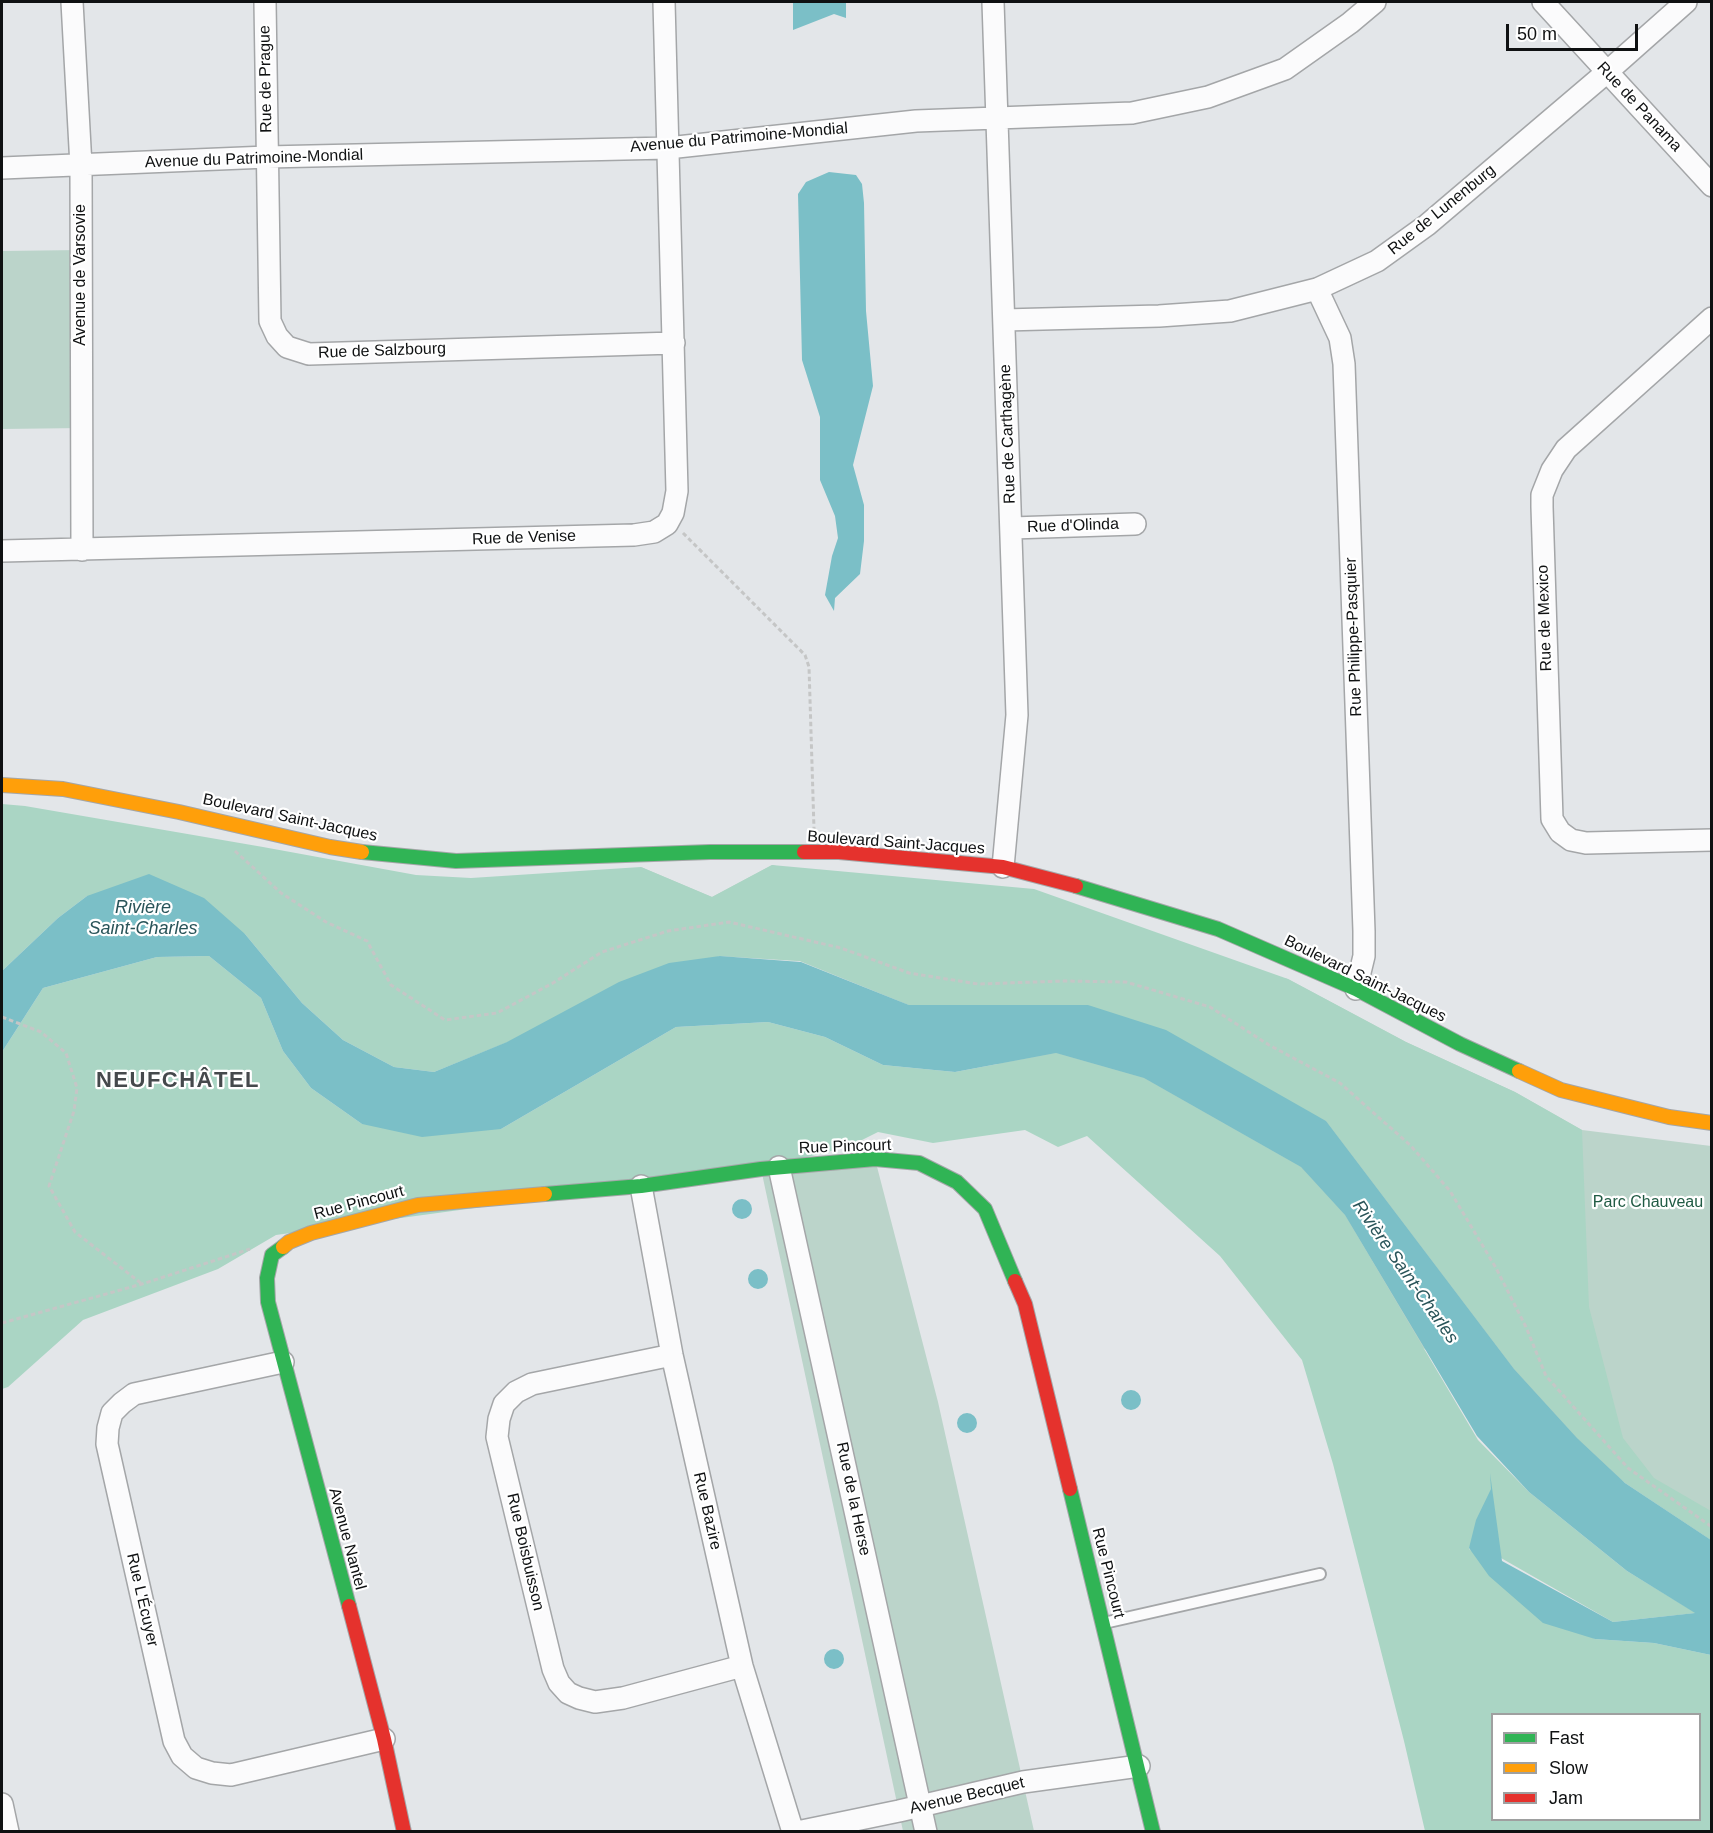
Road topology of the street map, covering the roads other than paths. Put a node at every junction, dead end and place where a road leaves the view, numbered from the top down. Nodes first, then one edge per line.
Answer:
1 (72, 2) edge
2 (265, 2) edge
3 (664, 2) edge
4 (993, 2) edge
5 (1375, 2) edge
6 (1543, 2) edge
7 (1686, 2) edge
8 (1607, 72) junction
9 (997, 119) junction
10 (668, 148) junction
11 (267, 157) junction
12 (81, 166) junction
13 (2, 168) edge
14 (1712, 186) edge
15 (1317, 289) junction
16 (1712, 318) edge
17 (1004, 320) junction
18 (674, 343) junction
19 (1135, 524) dead end
20 (1012, 528) junction
21 (82, 550) junction
22 (2, 551) edge
23 (2, 785) edge
24 (1712, 840) edge
25 (1004, 867) junction
26 (1356, 989) junction
27 (1712, 1123) edge
28 (779, 1167) junction
29 (641, 1186) junction
30 (272, 1255) joint
31 (672, 1355) junction
32 (283, 1362) junction
33 (1320, 1574) dead end
34 (1104, 1623) junction
35 (742, 1666) junction
36 (384, 1739) junction
37 (1139, 1766) junction
38 (2, 1804) edge
39 (920, 1806) junction
40 (8, 1832) edge
41 (404, 1832) edge
42 (795, 1832) edge
43 (926, 1832) edge
44 (1153, 1832) edge

1 - 12 street, Avenue de Varsovie
2 - 11 street, Rue de Prague
3 - 10 street
4 - 9 street, Rue de Carthagène
5 - 9 street, Avenue du Patrimoine-Mondial
6 - 8 street, Rue de Panama
7 - 8 street, Rue de Lunenburg
8 - 14 street, Rue de Panama
8 - 15 street, Rue de Lunenburg
9 - 10 street, Avenue du Patrimoine-Mondial
9 - 17 street, Rue de Carthagène
10 - 11 street, Avenue du Patrimoine-Mondial
10 - 18 street
11 - 12 street, Avenue du Patrimoine-Mondial
11 - 18 street, Rue de Salzbourg
12 - 13 street, Avenue du Patrimoine-Mondial
12 - 21 street, Avenue de Varsovie
15 - 17 street, Rue de Lunenburg
15 - 26 street, Rue Philippe-Pasquier
16 - 24 street, Rue de Mexico
17 - 20 street, Rue de Carthagène
18 - 21 street, Rue de Venise
19 - 20 street, Rue d'Olinda
20 - 25 street, Rue de Carthagène
21 - 22 street, Rue de Venise
23 - 25 street, Boulevard Saint-Jacques
25 - 26 street, Boulevard Saint-Jacques
26 - 27 street, Boulevard Saint-Jacques
28 - 29 street, Rue Pincourt
28 - 34 street, Rue Pincourt
28 - 39 street, Rue de la Herse
29 - 30 street, Rue Pincourt
29 - 31 street, Rue Bazire
30 - 32 street, Avenue Nantel
31 - 35 street, Rue Bazire
31 - 35 street, Rue Boisbuisson
32 - 36 street, Avenue Nantel
32 - 36 street, Rue L'Écuyer
33 - 34 lane
34 - 37 street, Rue Pincourt
35 - 42 street, Rue Bazire
36 - 41 street, Avenue Nantel
37 - 39 street, Avenue Becquet
37 - 44 street, Rue Pincourt
38 - 40 street
39 - 42 street, Avenue Becquet
39 - 43 street, Rue de la Herse

